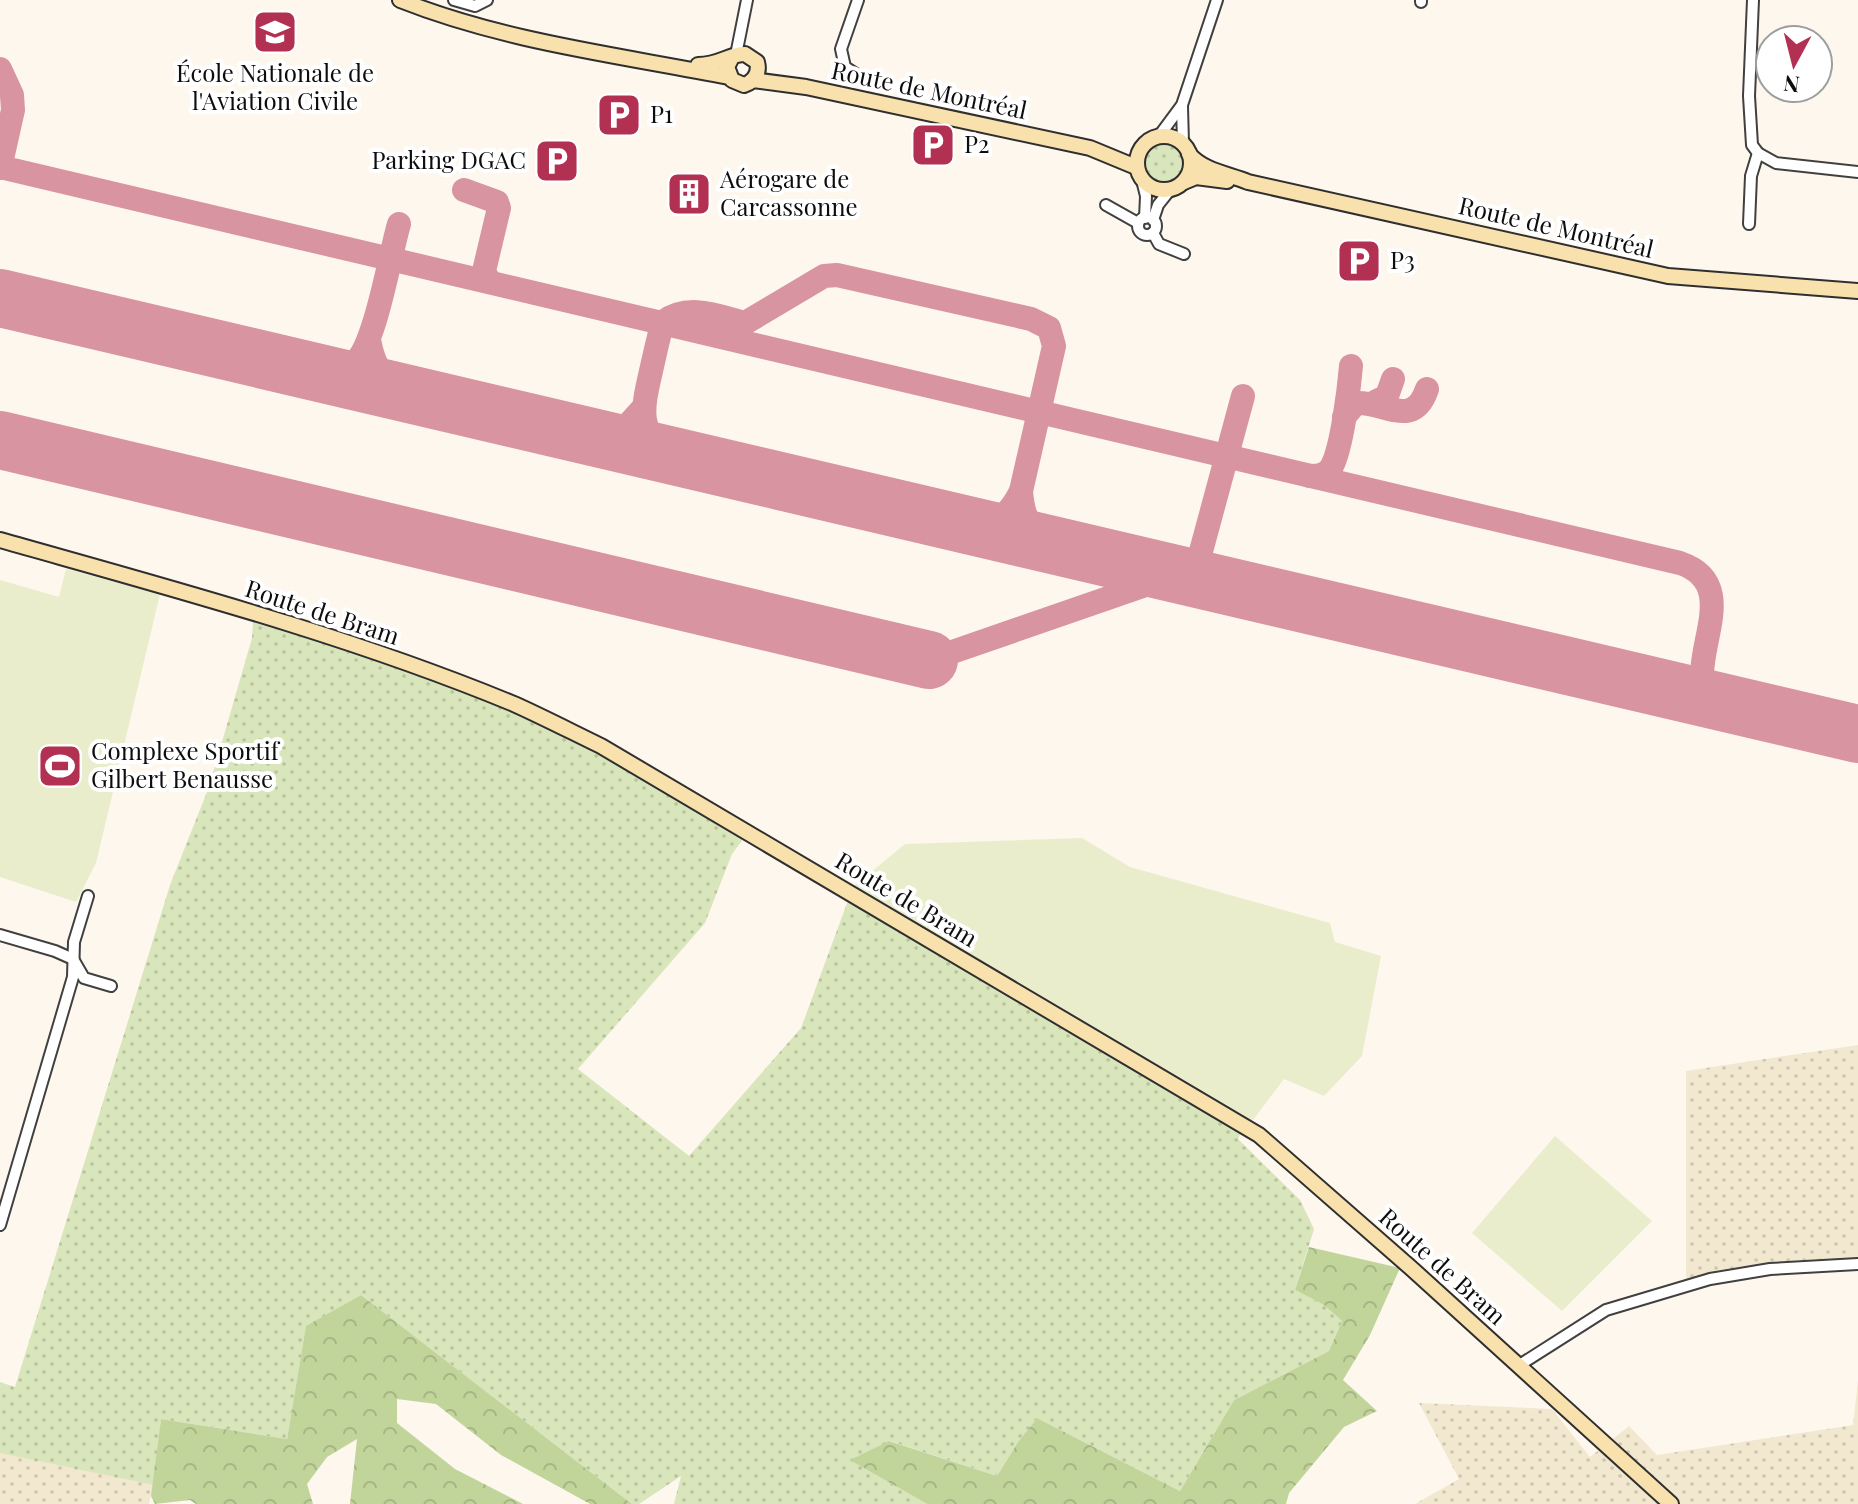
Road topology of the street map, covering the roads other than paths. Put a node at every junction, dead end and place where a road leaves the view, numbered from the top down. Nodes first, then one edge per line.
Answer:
1 (400, 0) edge
2 (454, 0) edge
3 (487, 0) edge
4 (747, 0) edge
5 (858, 0) edge
6 (1217, 0) edge
7 (1753, 1) edge
8 (746, 63) junction
9 (670, 64) junction
10 (729, 77) junction
11 (883, 83) dead end
12 (1182, 105) junction
13 (1159, 136) junction
14 (1141, 147) junction
15 (1090, 148) junction
16 (1186, 148) junction
17 (1758, 153) junction
18 (1858, 172) edge
19 (1139, 174) junction
20 (1184, 182) junction
21 (1248, 182) junction
22 (1170, 190) junction
23 (1106, 205) dead end
24 (1145, 220) junction
25 (1749, 224) dead end
26 (1153, 233) junction
27 (1184, 254) dead end
28 (1858, 291) edge
29 (0, 540) edge
30 (88, 896) dead end
31 (0, 935) edge
32 (73, 959) junction
33 (111, 986) dead end
34 (0, 1225) edge
35 (1858, 1264) edge
36 (1518, 1366) junction
37 (1671, 1504) edge

1 - 9 main road, Route de Montréal
2 - 3 street
4 - 8 street
5 - 11 street
6 - 12 street
7 - 17 street
8 - 9 main road, Route de Montréal
8 - 10 main road
8 - 10 main road, Route de Montréal
8 - 15 main road, Route de Montréal
9 - 10 main road, Route de Montréal
12 - 13 street
12 - 16 street
13 - 14 main road
13 - 16 main road
14 - 15 main road, Route de Montréal
14 - 19 main road
15 - 19 main road, Route de Montréal
16 - 20 main road
16 - 21 main road, Route de Montréal
17 - 18 street
17 - 25 street
19 - 22 main road
19 - 24 street
20 - 21 main road, Route de Montréal
20 - 22 main road
21 - 28 main road, Route de Montréal
22 - 24 street
23 - 24 street
24 - 26 street
24 - 26 street
26 - 27 street
29 - 36 main road, Route de Bram
30 - 32 street
31 - 32 street
32 - 33 street
32 - 34 street
35 - 36 street
36 - 37 main road, Route de Bram

